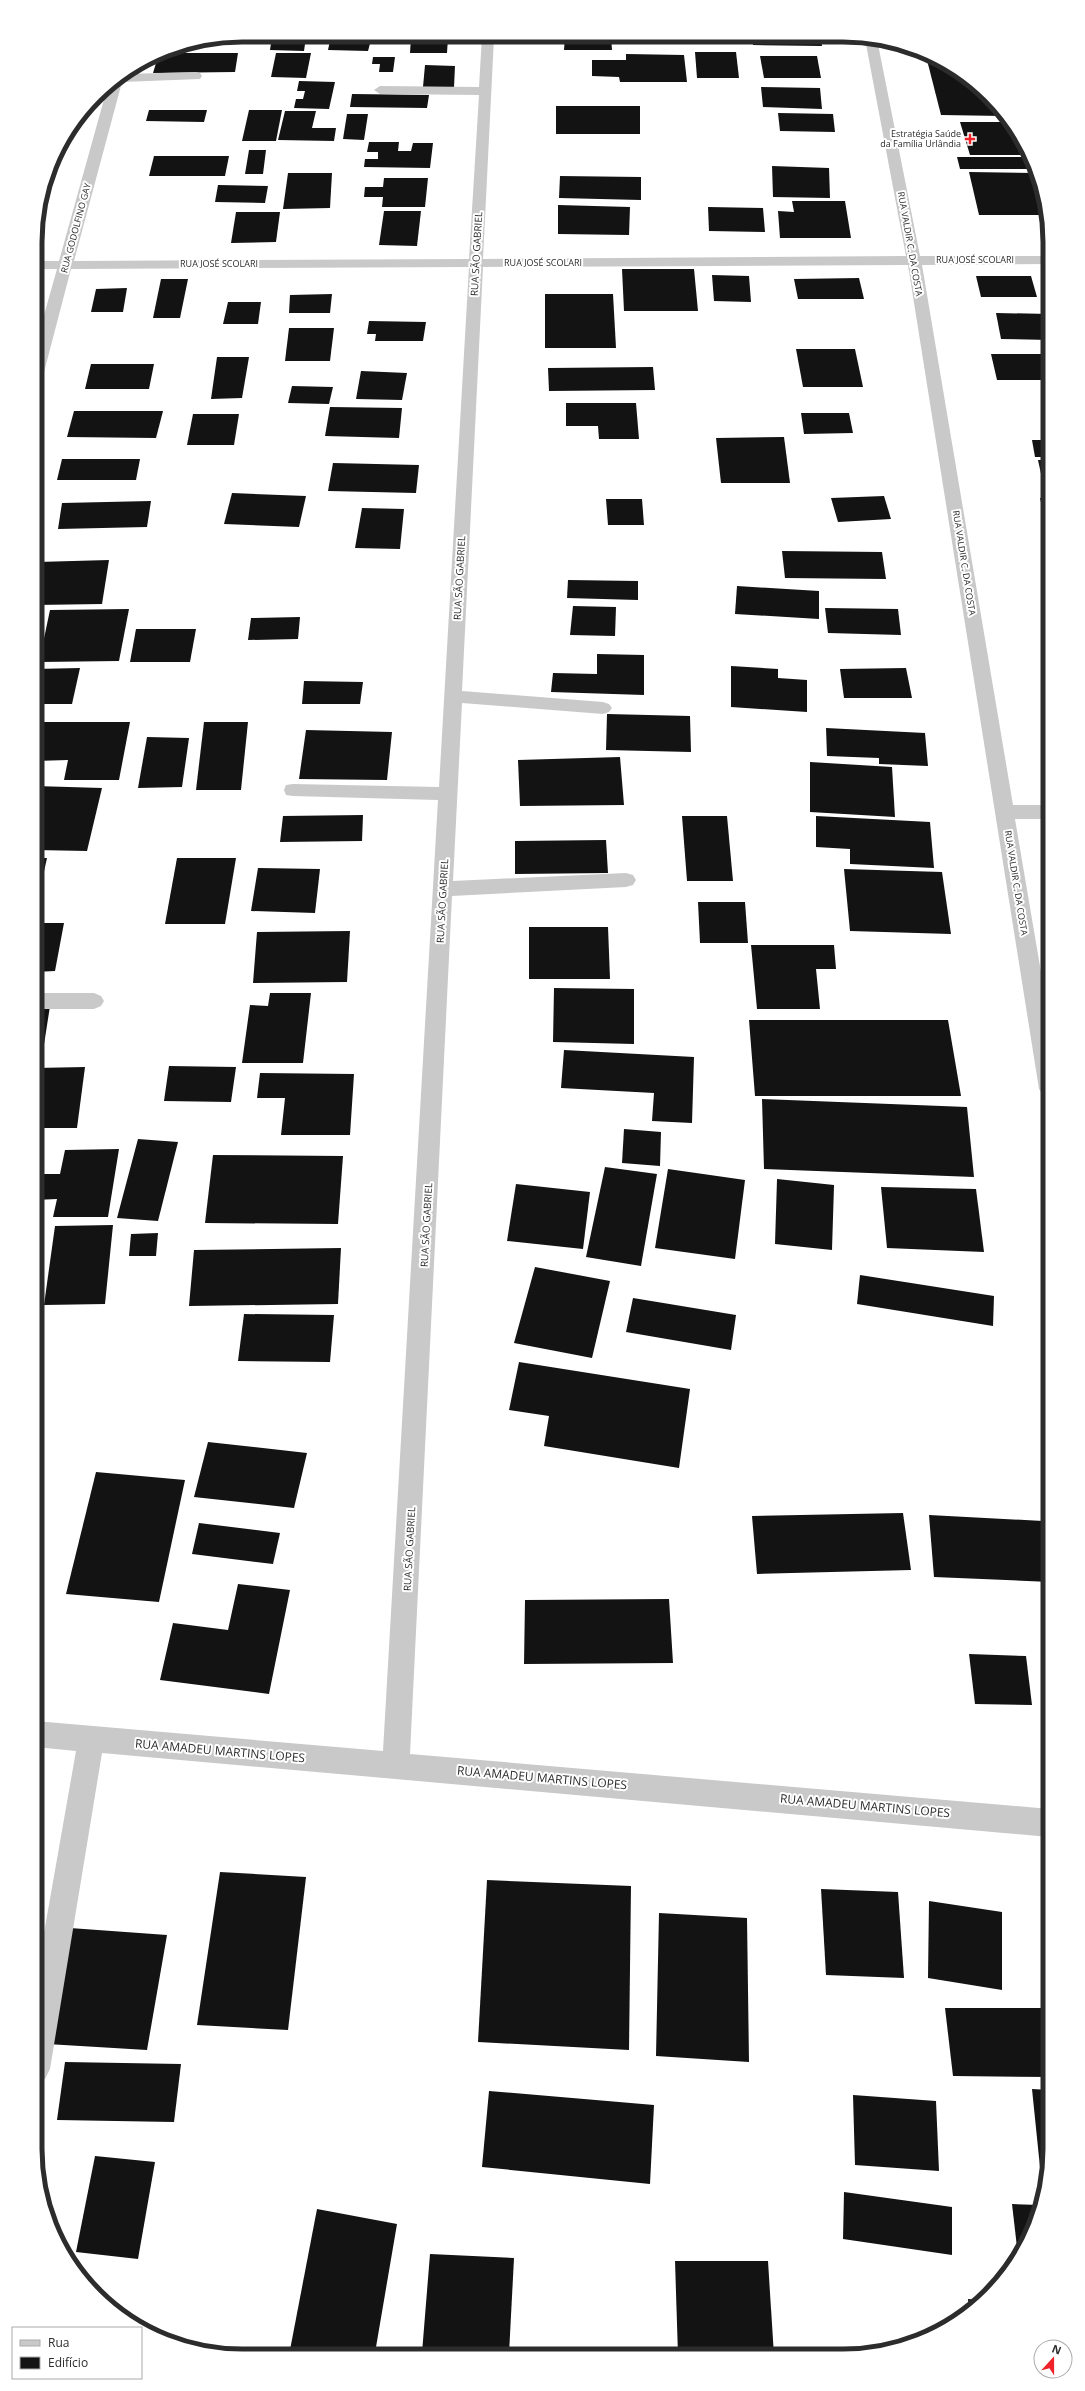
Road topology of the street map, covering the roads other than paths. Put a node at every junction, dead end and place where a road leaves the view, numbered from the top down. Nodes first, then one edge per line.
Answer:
1 (488, 42) edge
2 (872, 44) edge
3 (196, 76) dead end
4 (128, 78) edge
5 (114, 89) edge
6 (380, 90) dead end
7 (485, 91) junction
8 (1043, 260) edge
9 (914, 261) junction
10 (476, 263) junction
11 (42, 265) edge
12 (66, 265) junction
13 (42, 351) edge
14 (453, 696) junction
15 (603, 708) dead end
16 (293, 790) dead end
17 (448, 794) junction
18 (1005, 812) junction
19 (1043, 812) edge
20 (626, 880) dead end
21 (443, 889) junction
22 (42, 1001) edge
23 (94, 1001) dead end
24 (1043, 1046) edge
25 (42, 1735) edge
26 (91, 1739) junction
27 (396, 1766) junction
28 (1043, 1822) edge
29 (42, 2027) edge

1 - 7 street, RUA SÃO GABRIEL
2 - 9 street, RUA VALDIR C. DA COSTA
3 - 4 street
5 - 12 street, RUA GODOLFINO GAY
6 - 7 street
7 - 10 street, RUA SÃO GABRIEL
8 - 9 street, RUA JOSÉ SCOLARI
9 - 10 street, RUA JOSÉ SCOLARI
9 - 18 street, RUA VALDIR C. DA COSTA
10 - 12 street, RUA JOSÉ SCOLARI
10 - 14 street, RUA SÃO GABRIEL
11 - 12 street, RUA JOSÉ SCOLARI
12 - 13 street, RUA GODOLFINO GAY
14 - 15 street
14 - 17 street, RUA SÃO GABRIEL
16 - 17 street
17 - 21 street, RUA SÃO GABRIEL
18 - 19 street
18 - 24 street, RUA VALDIR C. DA COSTA
20 - 21 street
21 - 27 street, RUA SÃO GABRIEL
22 - 23 street
25 - 26 street, RUA AMADEU MARTINS LOPES
26 - 27 street, RUA AMADEU MARTINS LOPES
26 - 29 street
27 - 28 street, RUA AMADEU MARTINS LOPES

